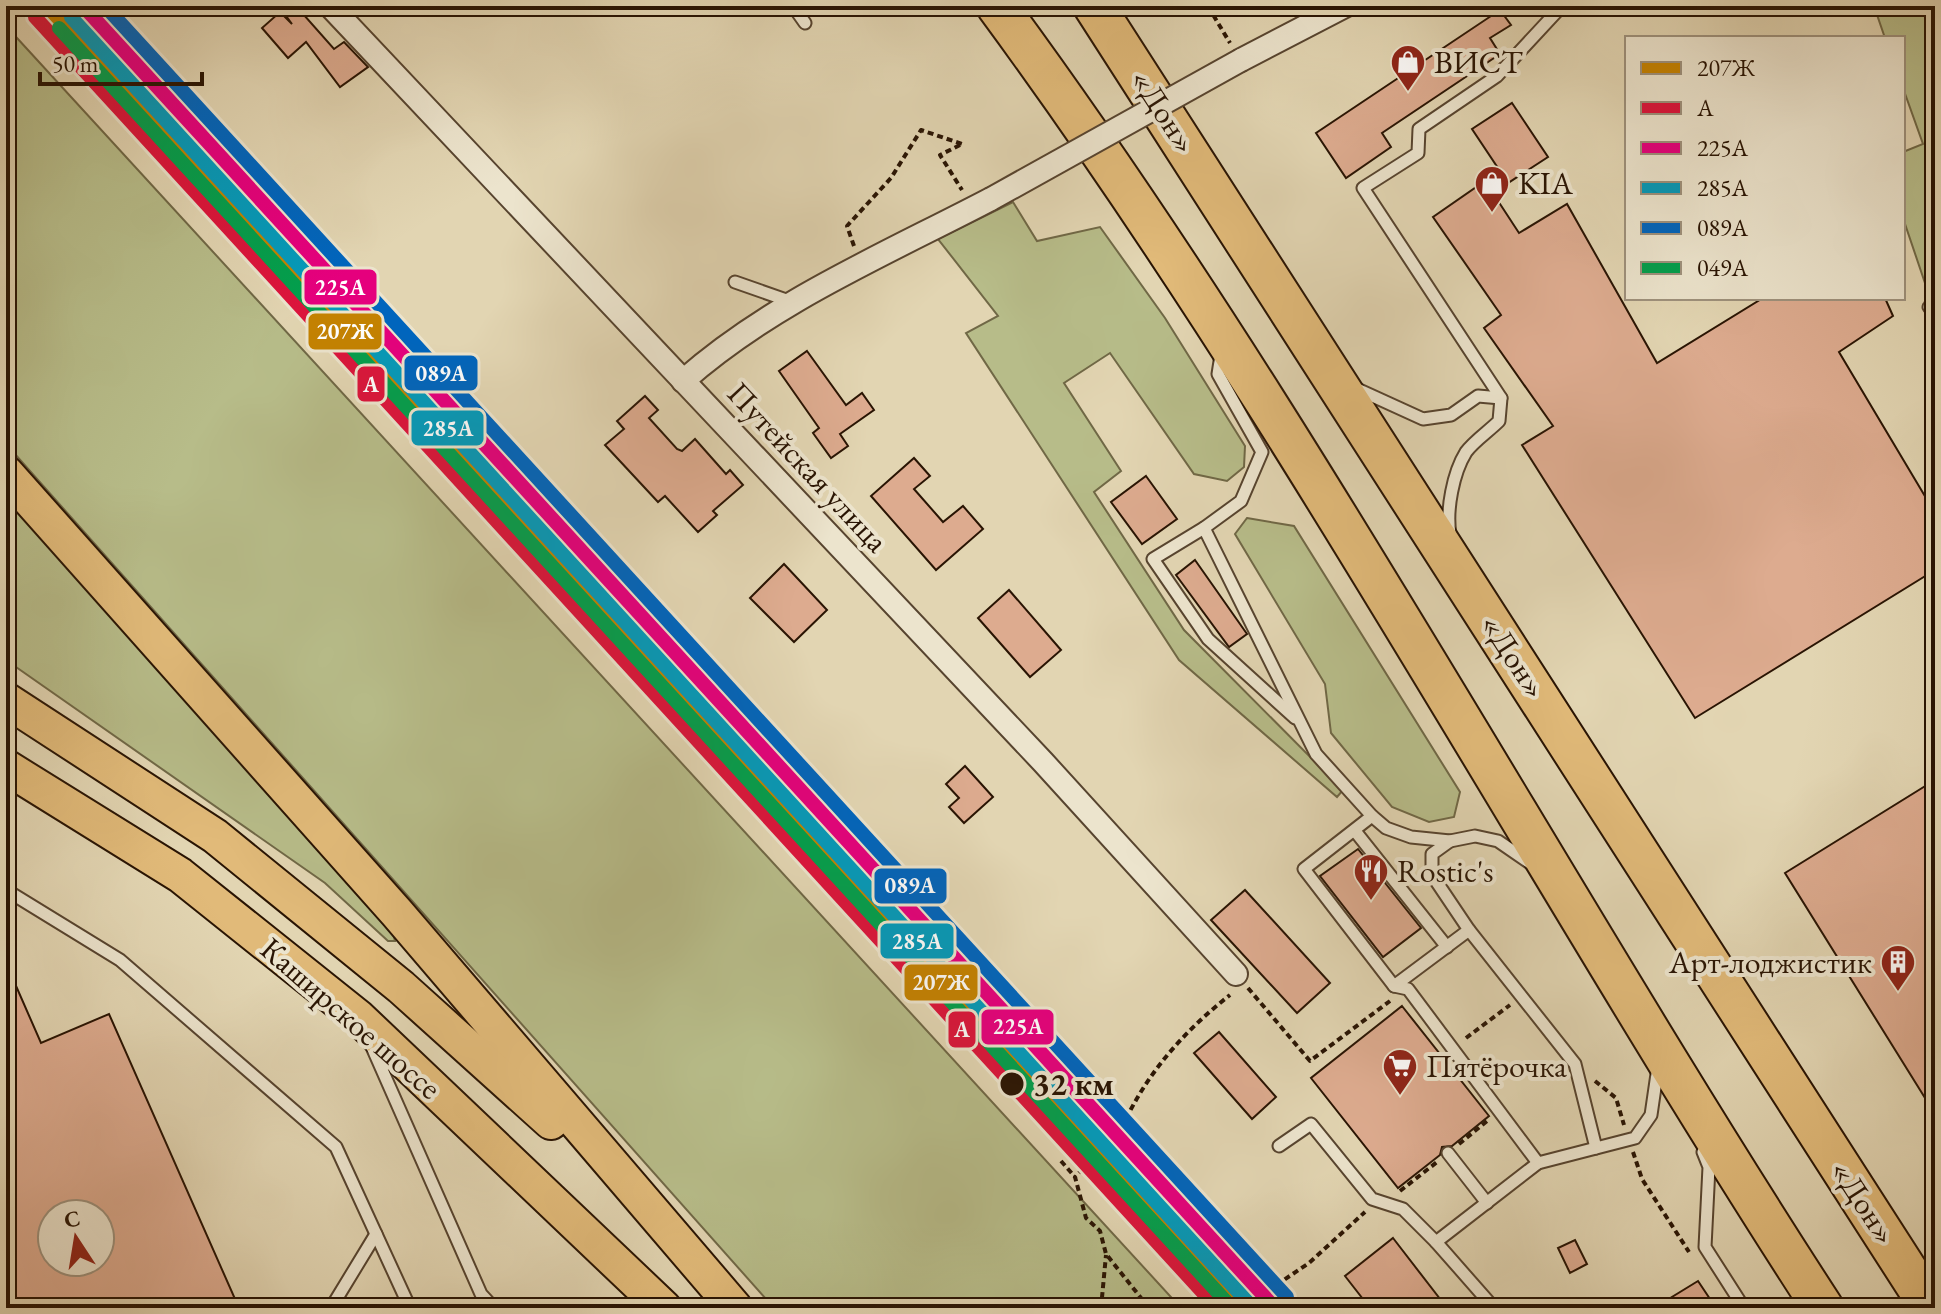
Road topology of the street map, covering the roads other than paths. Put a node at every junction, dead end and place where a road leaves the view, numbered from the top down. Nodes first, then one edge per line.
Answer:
1 (330, 6) edge
2 (793, 6) edge
3 (997, 6) edge
4 (1094, 6) edge
5 (1345, 6) edge
6 (1562, 6) edge
7 (805, 23) dead end
8 (735, 282) dead end
9 (793, 303) junction
10 (1224, 339) junction
11 (1336, 379) junction
12 (683, 381) junction
13 (1501, 398) junction
14 (6, 473) edge
15 (1204, 528) junction
16 (1454, 563) junction
17 (6, 700) edge
18 (1301, 724) junction
19 (6, 767) edge
20 (1372, 816) junction
21 (1355, 831) junction
22 (1450, 841) junction
23 (1562, 886) junction
24 (6, 890) edge
25 (1469, 930) junction
26 (1447, 947) junction
27 (1236, 974) road end
28 (1394, 992) junction
29 (358, 1017) junction
30 (1661, 1047) junction
31 (1693, 1127) dead end
32 (1698, 1140) dead end
33 (1279, 1146) dead end
34 (1596, 1148) junction
35 (1448, 1153) road end
36 (1538, 1163) junction
37 (1487, 1203) junction
38 (647, 1208) junction
39 (376, 1234) junction
40 (1436, 1242) junction
41 (331, 1308) edge
42 (410, 1308) edge
43 (494, 1308) edge
44 (664, 1308) edge
45 (735, 1308) edge
46 (1494, 1308) edge
47 (1744, 1308) edge
48 (1823, 1308) edge
49 (1931, 1308) edge

1 - 12 street, Путейская улица
2 - 7 lane
3 - 10 highway
4 - 11 highway, «Дон»
5 - 9 street, bridge
6 - 13 lane
8 - 9 lane
9 - 12 street
10 - 15 lane
10 - 23 highway
11 - 13 lane
11 - 16 highway, «Дон»
12 - 27 street, Путейская улица
13 - 16 lane
14 - 38 main road
15 - 18 lane
15 - 18 lane
16 - 49 highway, «Дон»
17 - 38 main road, Каширское шоссе
18 - 20 lane
19 - 29 main road, Каширское шоссе
20 - 21 lane
20 - 22 lane
21 - 26 lane
21 - 28 lane
22 - 23 lane
22 - 25 lane
23 - 30 highway
24 - 39 lane
25 - 26 lane
25 - 34 lane
26 - 28 lane
28 - 36 lane
29 - 43 lane
29 - 44 main road, Каширское шоссе
30 - 31 lane
30 - 34 lane
30 - 48 highway
32 - 47 lane
33 - 40 lane
34 - 36 lane
35 - 37 lane
36 - 37 lane
37 - 40 lane
38 - 45 main road
39 - 41 lane
39 - 42 lane
40 - 46 lane

